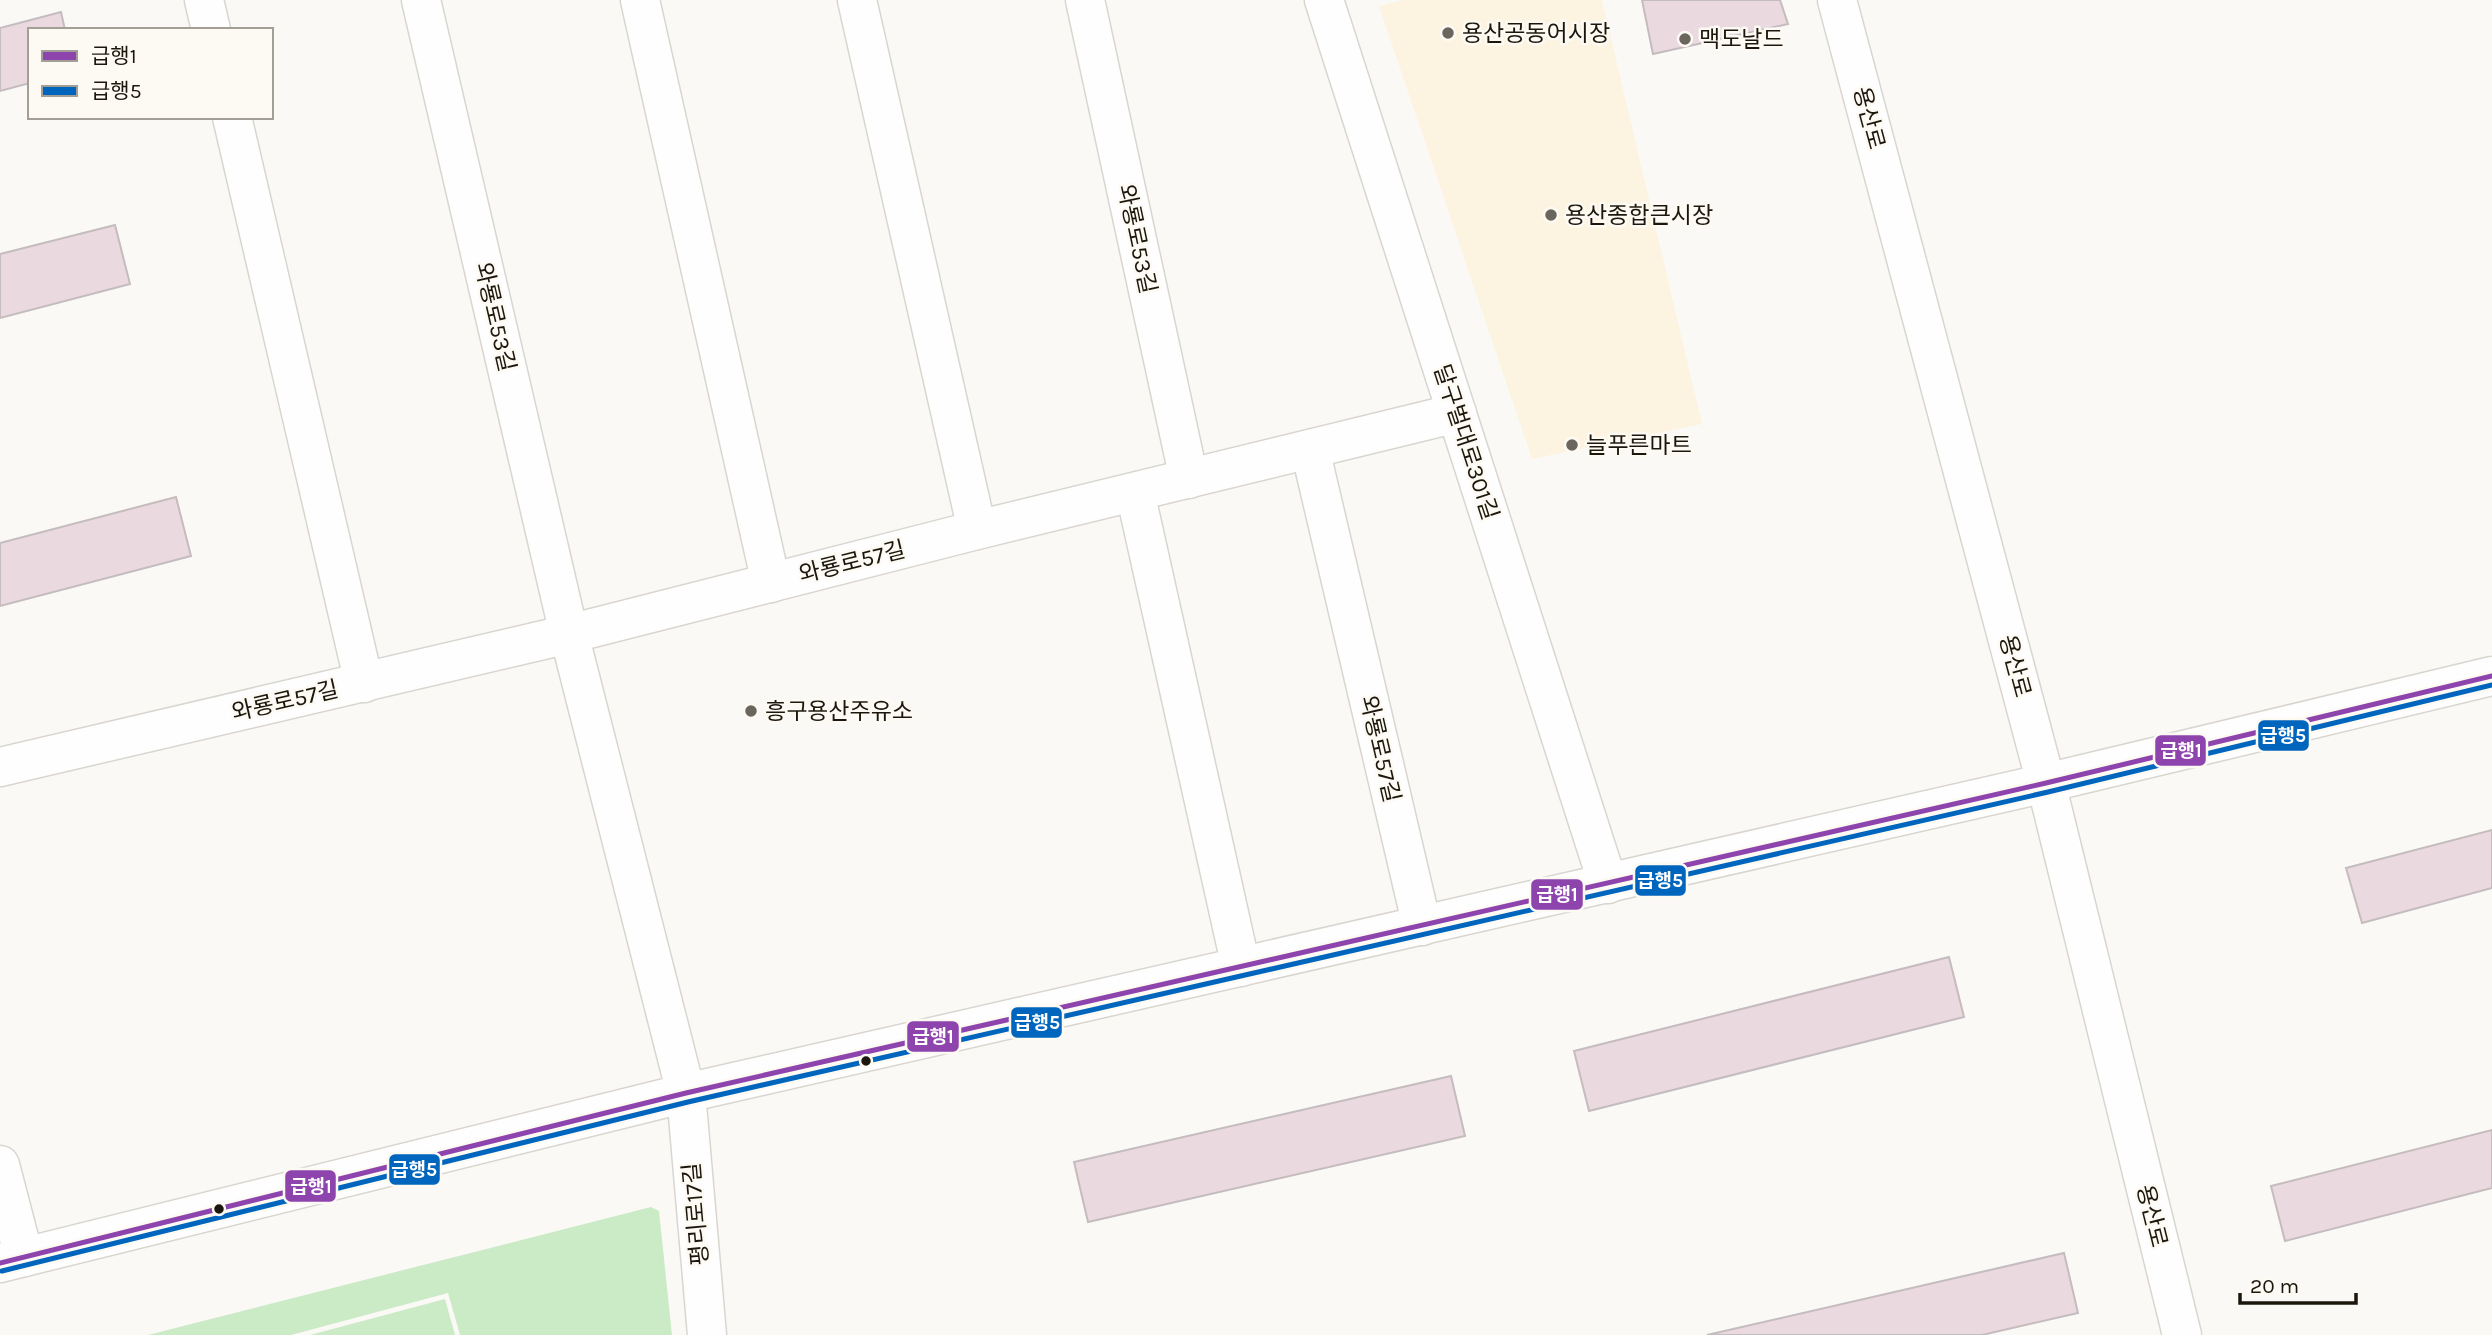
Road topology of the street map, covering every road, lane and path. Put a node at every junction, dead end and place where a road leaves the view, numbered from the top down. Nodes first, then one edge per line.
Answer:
1 (204, 0) edge
2 (421, 0) edge
3 (640, 0) edge
4 (857, 0) edge
5 (1085, 0) edge
6 (1325, 0) edge
7 (1846, 2) edge
8 (211, 28) edge
9 (232, 119) edge
10 (1457, 414) junction
11 (1310, 449) junction
12 (1189, 479) junction
13 (1135, 492) junction
14 (977, 530) junction
15 (771, 583) junction
16 (569, 634) junction
17 (2492, 676) edge
18 (364, 683) junction
19 (0, 767) edge
20 (2046, 783) junction
21 (1608, 884) junction
22 (1422, 926) junction
23 (1241, 967) junction
24 (686, 1093) junction
25 (0, 1165) edge
26 (12, 1260) edge
27 (707, 1335) edge
28 (2182, 1335) edge

1 - 8 street
2 - 16 street, 와룡로53길
3 - 15 street
4 - 14 street
5 - 12 street, 와룡로53길
6 - 10 street, 달구벌대로301길
7 - 20 street, 용산로
9 - 18 street
10 - 11 street, 와룡로57길
10 - 21 street, 달구벌대로301길
11 - 12 street, 와룡로57길
11 - 22 street, 와룡로57길
12 - 13 street, 와룡로57길
13 - 14 street, 와룡로57길
13 - 23 street
14 - 15 street, 와룡로57길
15 - 16 street, 와룡로57길
16 - 18 street, 와룡로57길
16 - 24 street
17 - 20 street
18 - 19 street, 와룡로57길
20 - 21 street
20 - 28 street, 용산로
21 - 22 street
22 - 23 street
23 - 24 street
24 - 26 street
24 - 27 street, 평리로17길
25 - 26 street

